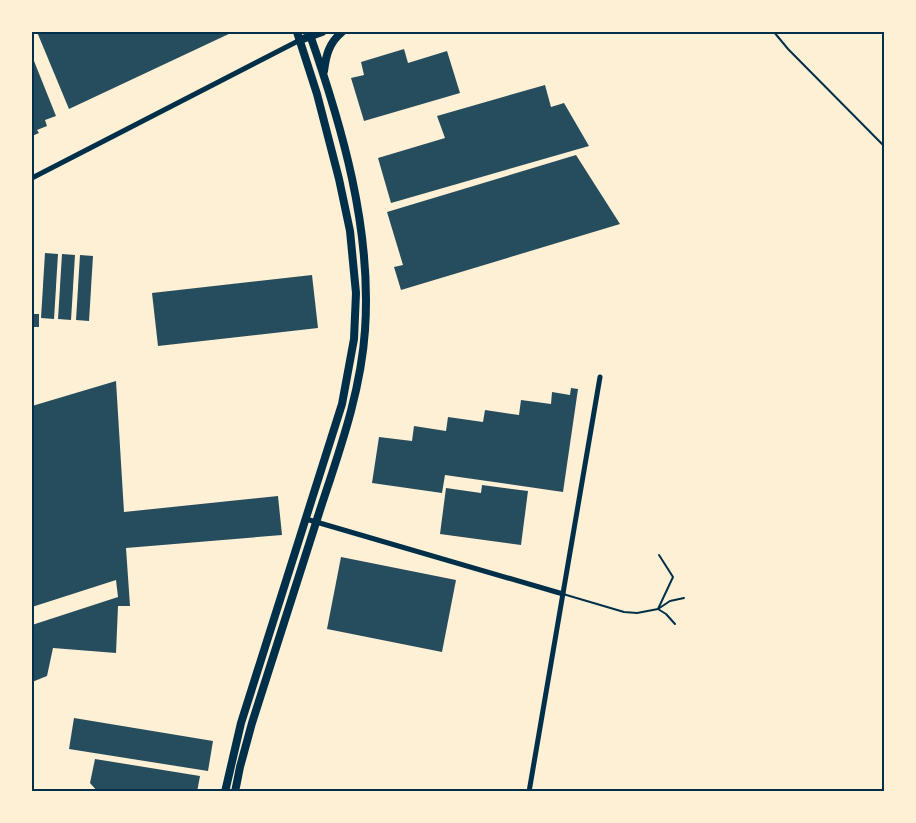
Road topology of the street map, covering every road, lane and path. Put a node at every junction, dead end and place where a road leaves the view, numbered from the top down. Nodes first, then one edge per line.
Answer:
1 (322, 32) edge
2 (342, 32) edge
3 (774, 32) edge
4 (310, 34) edge
5 (299, 36) edge
6 (323, 76) junction
7 (885, 146) edge
8 (32, 178) edge
9 (600, 377) dead end
10 (306, 519) junction
11 (316, 521) junction
12 (659, 555) dead end
13 (563, 594) junction
14 (684, 598) dead end
15 (658, 609) junction
16 (675, 624) dead end
17 (225, 792) edge
18 (235, 792) edge
19 (529, 792) edge

1 - 4 main road
2 - 6 main road
3 - 7 lane
4 - 5 main road
4 - 6 main road
5 - 8 street
5 - 10 main road
6 - 11 main road
9 - 13 street
10 - 11 street
10 - 17 main road
11 - 13 street
11 - 18 main road
12 - 15 lane
13 - 15 lane
13 - 19 street
14 - 15 lane
15 - 16 lane

